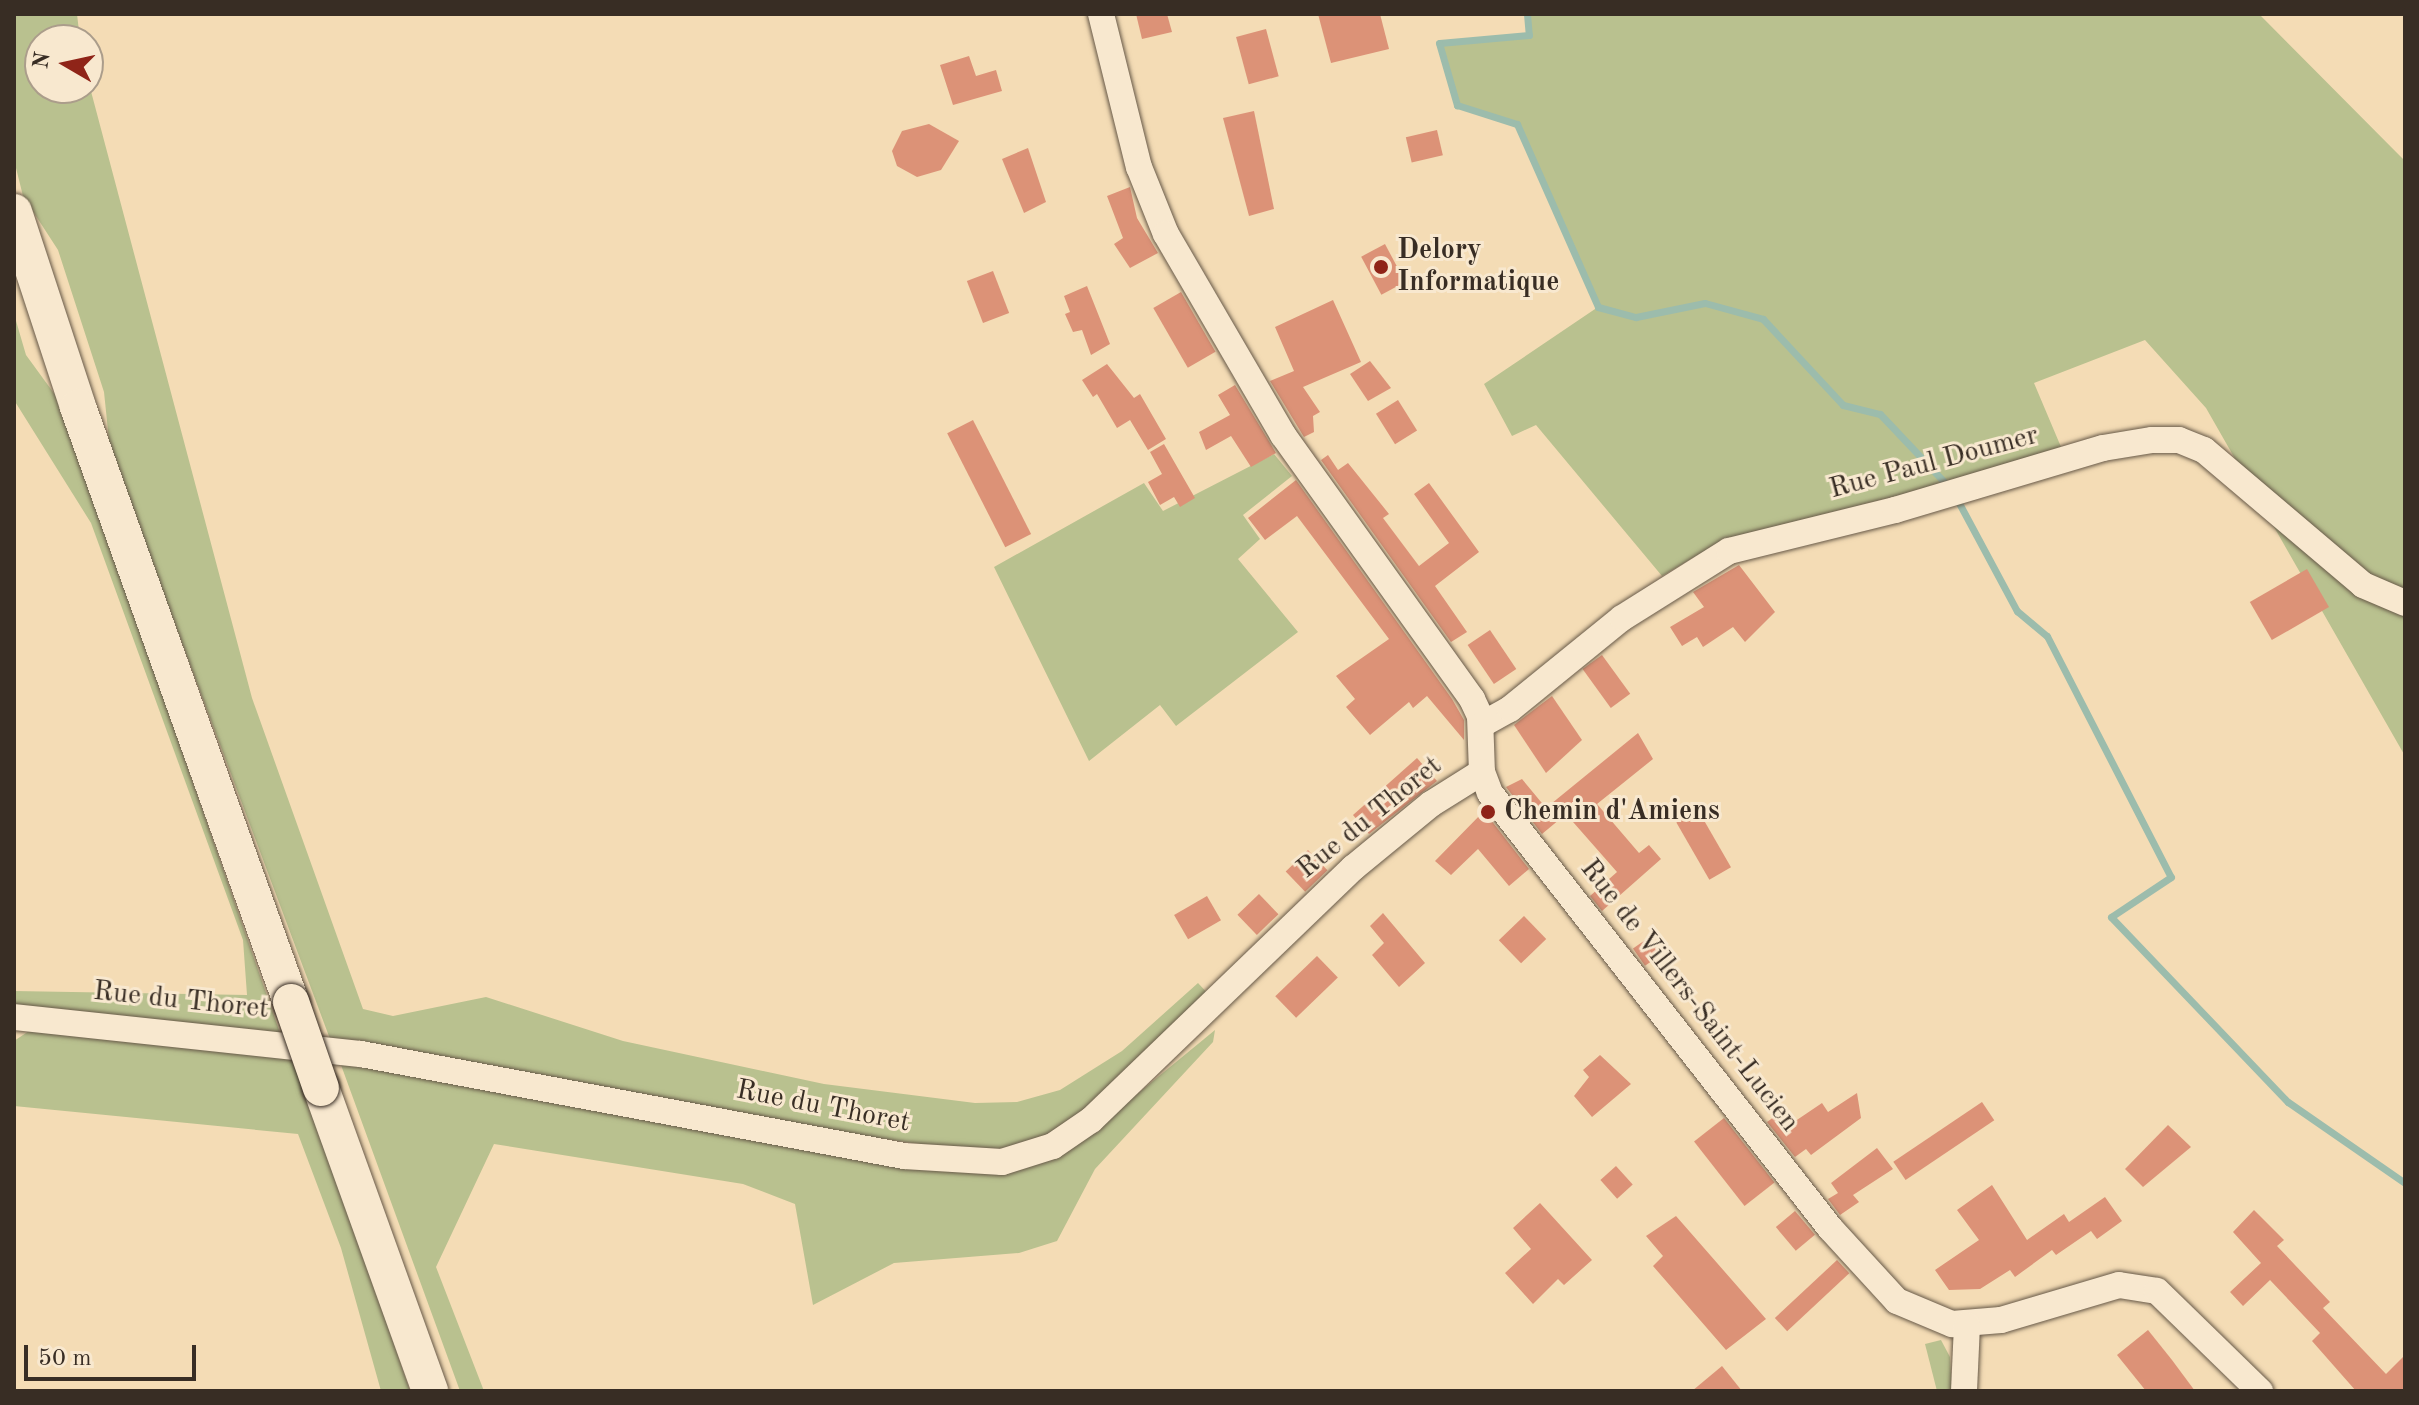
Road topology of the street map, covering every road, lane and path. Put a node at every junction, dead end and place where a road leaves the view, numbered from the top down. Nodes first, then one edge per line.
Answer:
1 (1101, 14) edge
2 (14, 212) edge
3 (2405, 603) edge
4 (1481, 725) junction
5 (1482, 772) junction
6 (14, 1017) edge
7 (1967, 1325) junction
8 (428, 1384) edge
9 (1964, 1391) edge
10 (2260, 1391) edge

1 - 4 street, Rue de Villers-Saint-Lucien
2 - 8 main road, bridge
3 - 4 street, Rue Paul Doumer
4 - 5 street, Rue de Villers-Saint-Lucien
5 - 6 street, Rue du Thoret
5 - 7 street, Rue de Villers-Saint-Lucien
7 - 9 street
7 - 10 street, Rue de Villers-Saint-Lucien

